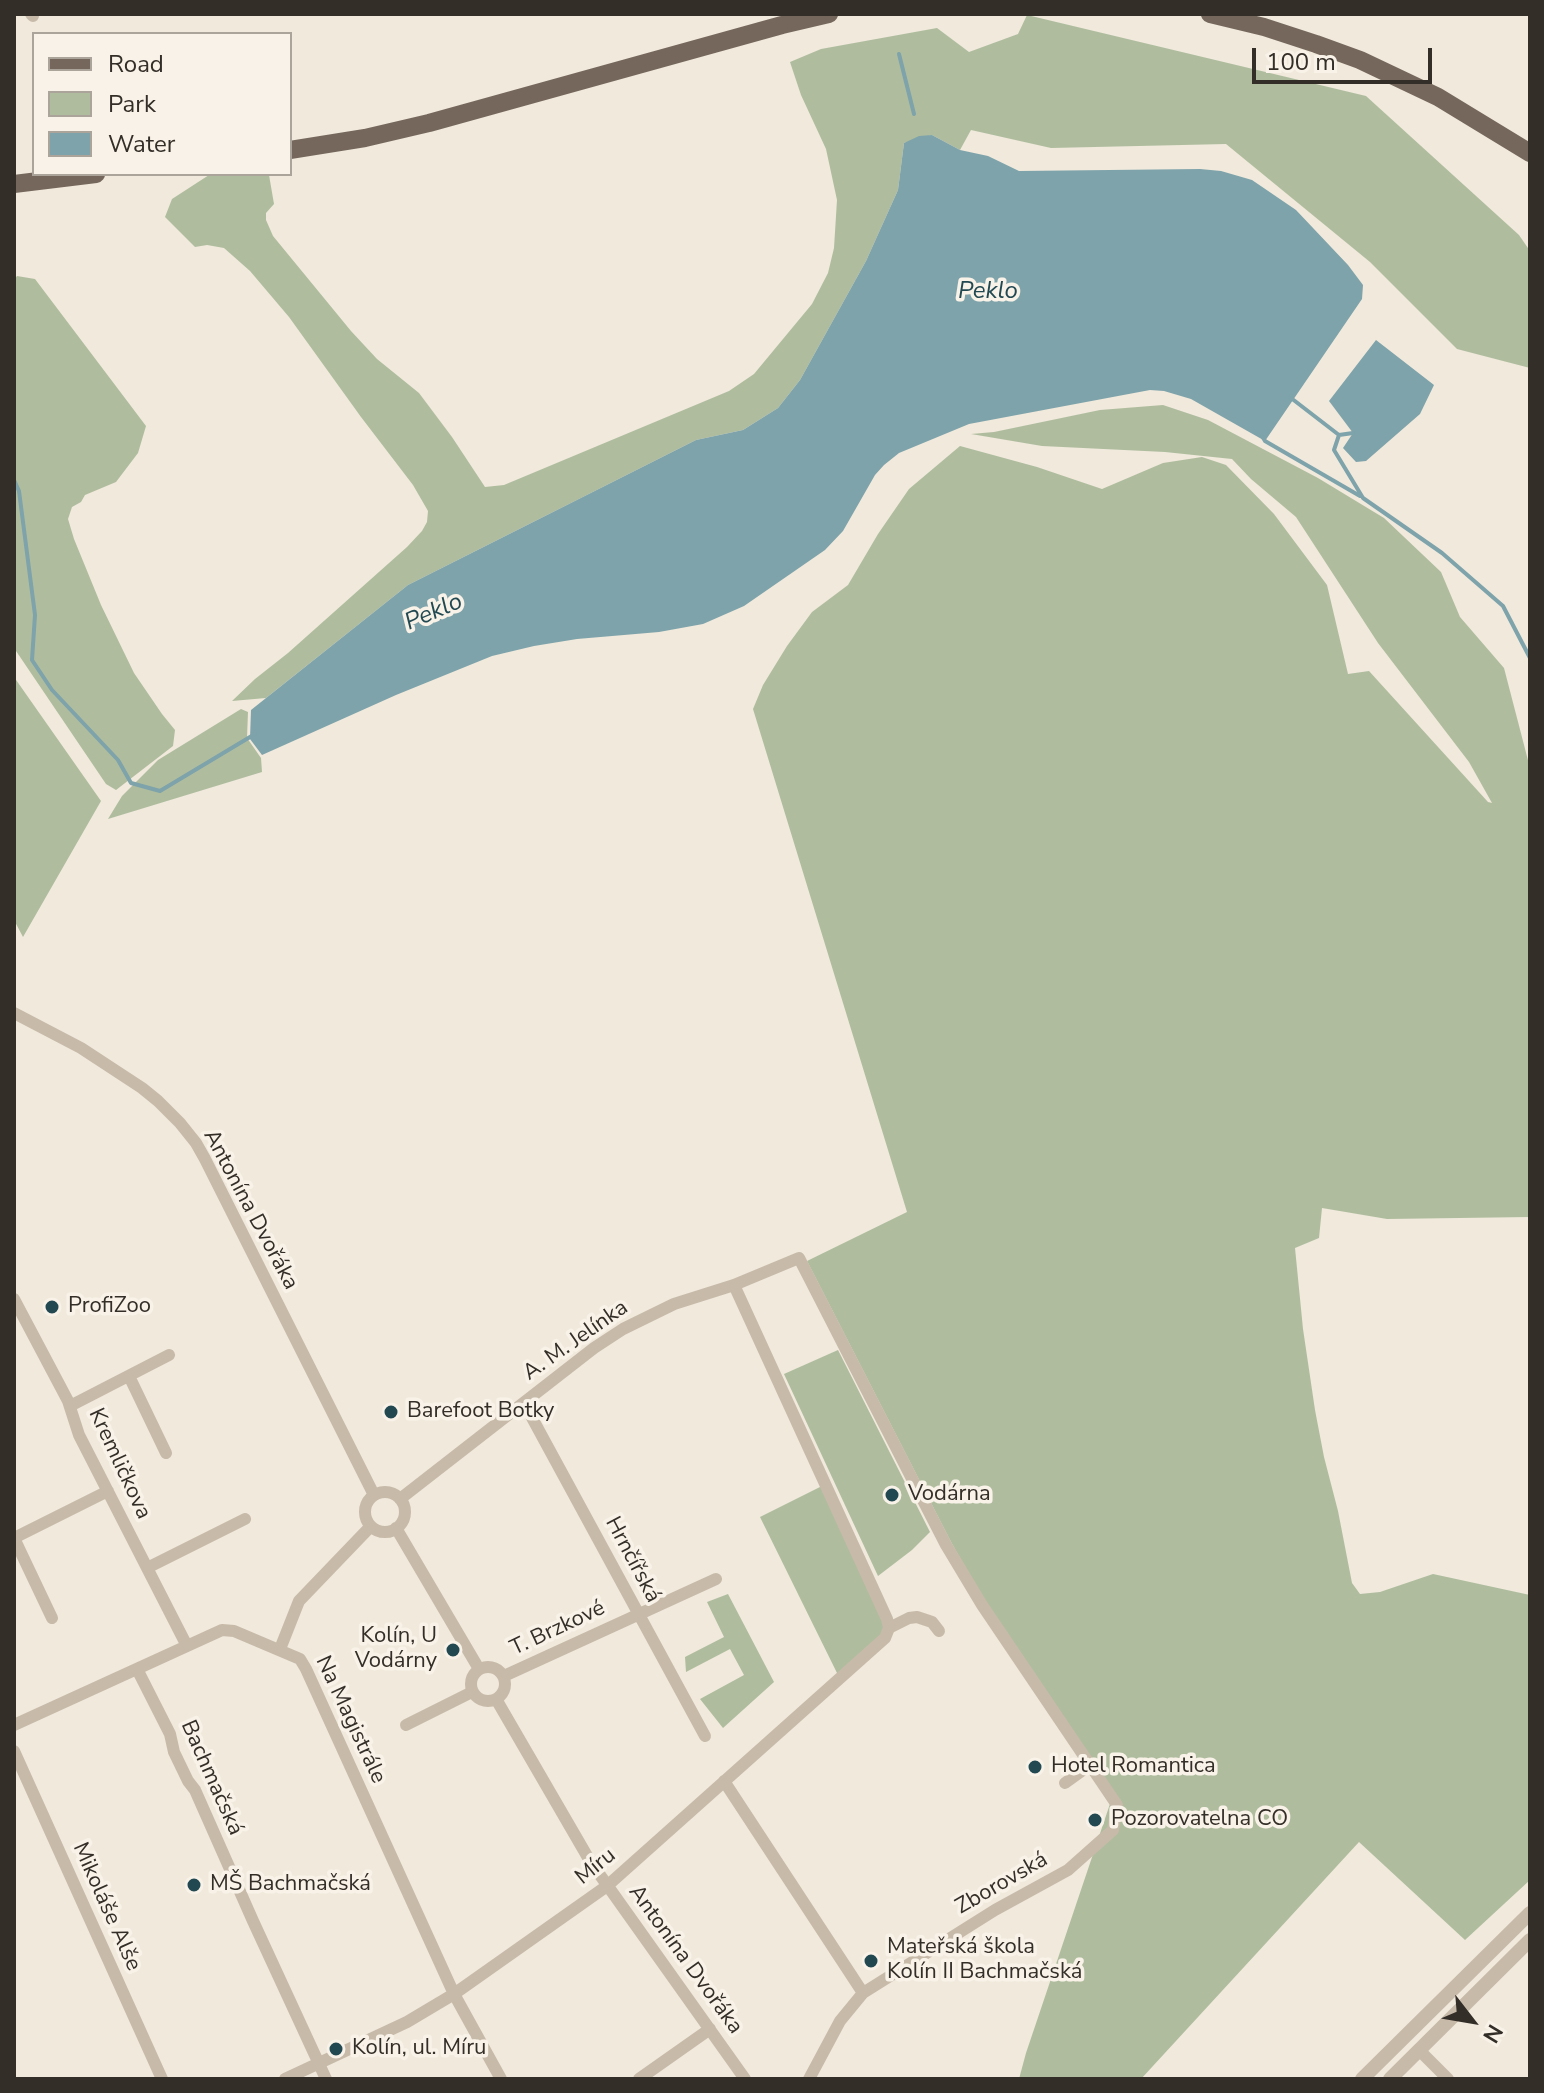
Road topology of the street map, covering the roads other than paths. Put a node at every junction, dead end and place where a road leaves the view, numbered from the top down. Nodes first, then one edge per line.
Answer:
1 (829, 14) edge
2 (1210, 14) edge
3 (292, 150) edge
4 (1530, 153) edge
5 (80, 176) edge
6 (14, 184) edge
7 (18, 1015) edge
8 (799, 1258) joint
9 (734, 1285) junction
10 (14, 1299) edge
11 (169, 1355) dead end
12 (129, 1376) junction
13 (524, 1403) junction
14 (70, 1406) junction
15 (166, 1453) dead end
16 (108, 1491) junction
17 (374, 1495) junction
18 (400, 1499) junction
19 (245, 1519) dead end
20 (371, 1526) junction
21 (396, 1528) junction
22 (14, 1538) edge
23 (147, 1568) junction
24 (716, 1579) dead end
25 (639, 1614) junction
26 (52, 1618) dead end
27 (889, 1628) junction
28 (939, 1631) dead end
29 (187, 1646) junction
30 (280, 1649) junction
31 (137, 1669) junction
32 (479, 1669) junction
33 (504, 1676) junction
34 (472, 1692) junction
35 (496, 1699) junction
36 (14, 1725) edge
37 (406, 1725) dead end
38 (705, 1736) dead end
39 (14, 1751) edge
40 (1090, 1765) junction
41 (724, 1781) junction
42 (1065, 1783) dead end
43 (607, 1886) junction
44 (1530, 1913) edge
45 (1530, 1940) edge
46 (863, 1993) junction
47 (454, 1994) junction
48 (710, 2029) junction
49 (1419, 2050) junction
50 (318, 2064) junction
51 (162, 2079) edge
52 (285, 2079) edge
53 (326, 2079) edge
54 (501, 2079) edge
55 (639, 2079) edge
56 (745, 2079) edge
57 (809, 2079) edge
58 (1362, 2079) edge
59 (1390, 2079) edge
60 (1448, 2079) edge

1 - 3 main road
2 - 4 main road
5 - 6 main road
7 - 17 street, Antonína Dvořáka
8 - 9 street, A. M. Jelínka
8 - 40 street, Zborovská
9 - 13 street, A. M. Jelínka
9 - 27 street
10 - 14 street, Kremličkova
11 - 12 street
12 - 14 street
12 - 15 street
13 - 18 street, A. M. Jelínka
13 - 25 street, Hrnčířská
14 - 16 street, Kremličkova
16 - 22 street
16 - 23 street, Kremličkova
17 - 18 street
17 - 20 street
18 - 21 street
19 - 23 street
20 - 21 street
20 - 30 street
21 - 32 street
22 - 26 street
23 - 29 street, Kremličkova
24 - 25 street, T. Brzkové
25 - 33 street, T. Brzkové
25 - 38 street, Hrnčířská
27 - 28 street
27 - 41 street, Míru
29 - 30 street, Na Magistrále
29 - 31 street, Na Magistrále
30 - 47 street, Na Magistrále
31 - 36 street, Na Magistrále
31 - 50 street, Bachmačská
32 - 33 street
32 - 34 street
33 - 35 street
34 - 35 street
34 - 37 street
35 - 43 street, Antonína Dvořáka
39 - 51 street, Mikoláše Alše
40 - 42 street
40 - 46 street, Zborovská
41 - 43 street, Míru
41 - 46 street
43 - 47 street, Míru
43 - 48 street, Antonína Dvořáka
44 - 58 street
45 - 49 street
46 - 57 street, Zborovská
47 - 50 street, Míru
47 - 54 street, Na Magistrále
48 - 55 street
48 - 56 street, Antonína Dvořáka
49 - 59 street
49 - 60 street
50 - 52 street, Míru
50 - 53 street, Bachmačská

